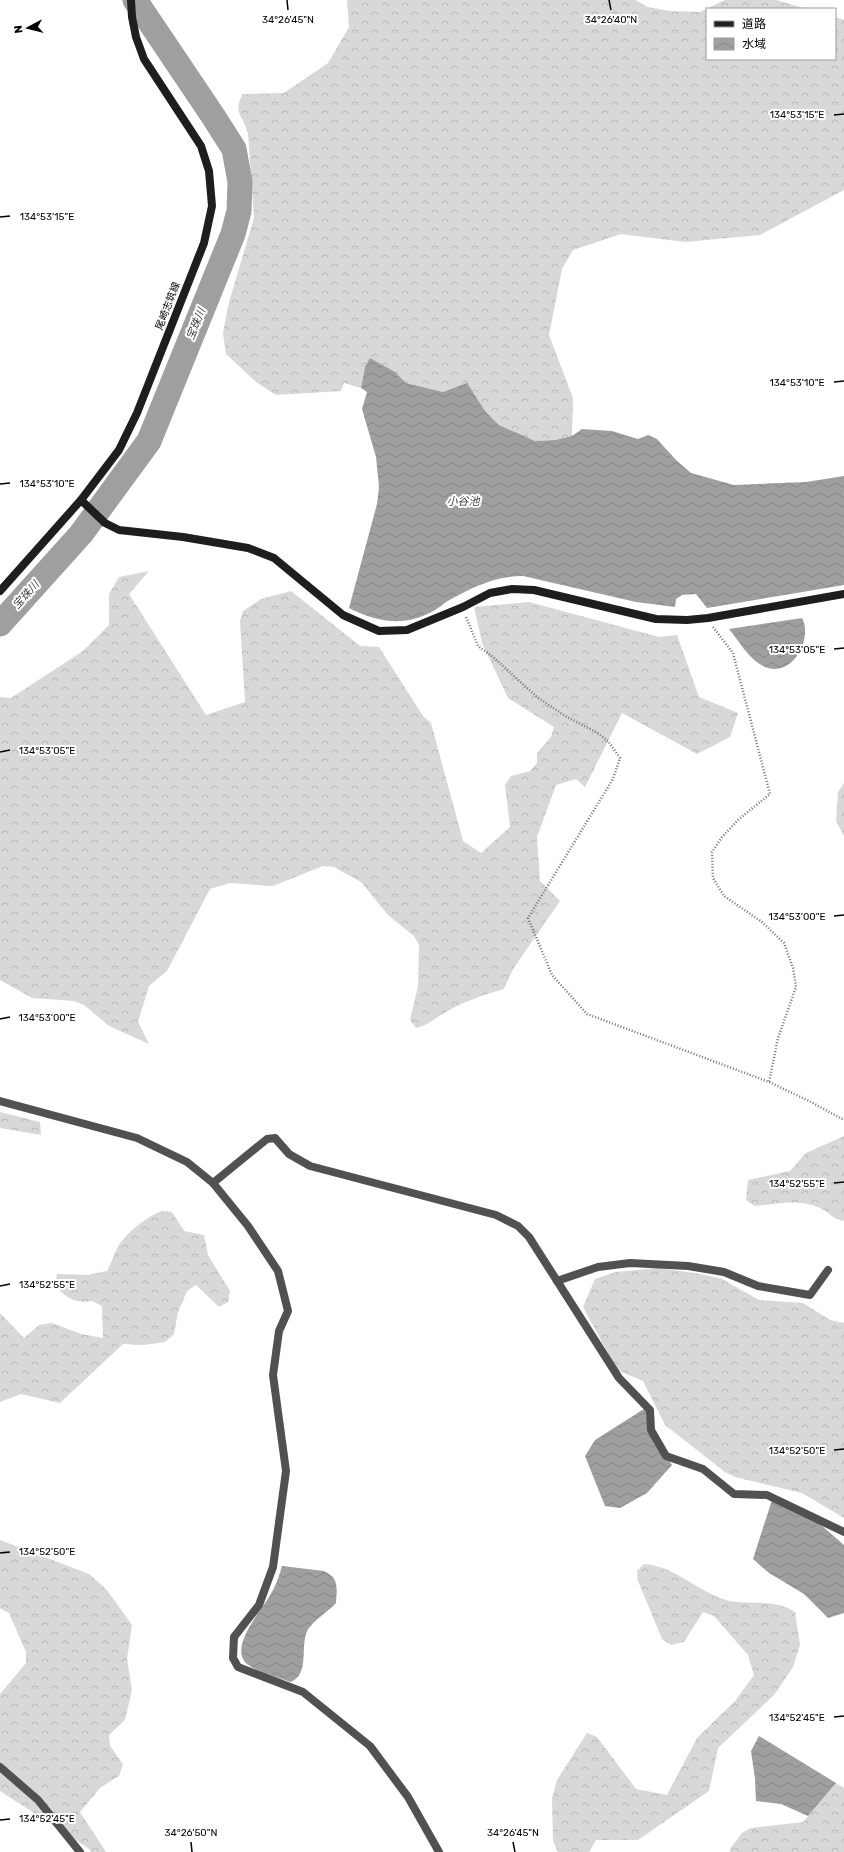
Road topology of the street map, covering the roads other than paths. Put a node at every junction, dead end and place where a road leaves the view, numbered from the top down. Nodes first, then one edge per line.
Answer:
1 (131, 0) edge
2 (84, 503) junction
3 (0, 591) edge
4 (844, 594) edge
5 (0, 1101) edge
6 (213, 1184) junction
7 (828, 1270) dead end
8 (558, 1281) junction
9 (844, 1532) edge
10 (0, 1767) edge
11 (80, 1852) edge
12 (439, 1852) edge

1 - 2 street, 尾崎志筑線
2 - 3 street, 尾崎志筑線
2 - 4 street
5 - 6 street
6 - 8 street
6 - 12 street
7 - 8 street
8 - 9 street
10 - 11 street

